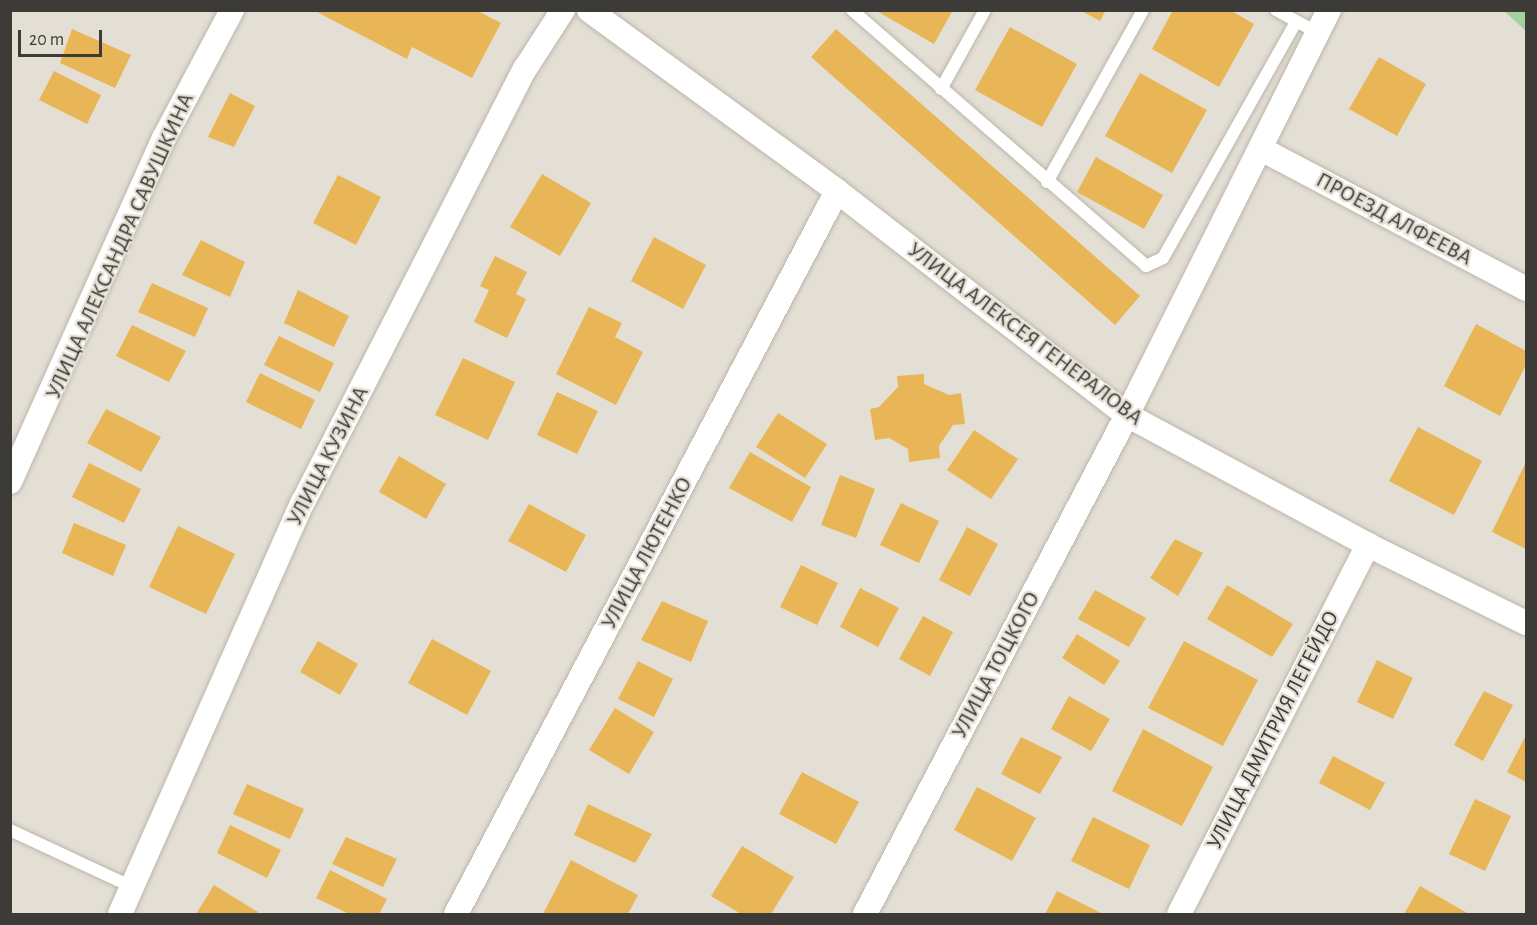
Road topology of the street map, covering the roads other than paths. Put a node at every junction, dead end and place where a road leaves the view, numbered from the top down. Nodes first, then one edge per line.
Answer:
1 (232, 10) edge
2 (563, 10) edge
3 (589, 10) edge
4 (852, 10) edge
5 (985, 10) edge
6 (1143, 10) edge
7 (1276, 10) edge
8 (1329, 10) edge
9 (1296, 22) junction
10 (1318, 33) junction
11 (941, 89) junction
12 (1261, 149) junction
13 (1047, 182) junction
14 (837, 191) junction
15 (1527, 289) edge
16 (1127, 416) junction
17 (10, 482) edge
18 (1368, 545) junction
19 (1527, 623) edge
20 (10, 830) edge
21 (132, 887) junction
22 (120, 915) edge
23 (456, 915) edge
24 (865, 915) edge
25 (1179, 915) edge

1 - 17 street, УЛИЦА АЛЕКСАНДРА САВУШКИНА
2 - 21 street, УЛИЦА КУЗИНА
3 - 14 street, УЛИЦА АЛЕКСЕЯ ГЕНЕРАЛОВА
4 - 11 lane
5 - 11 lane
6 - 13 lane
7 - 9 lane
8 - 10 street, УЛИЦА ТОЦКОГО
9 - 10 lane
9 - 13 lane
10 - 12 street, УЛИЦА ТОЦКОГО
11 - 13 lane
12 - 15 street, ПРОЕЗД АЛФЕЕВА
12 - 16 street, УЛИЦА ТОЦКОГО
14 - 16 street, УЛИЦА АЛЕКСЕЯ ГЕНЕРАЛОВА
14 - 23 street, УЛИЦА ЛЮТЕНКО
16 - 18 street, УЛИЦА АЛЕКСЕЯ ГЕНЕРАЛОВА
16 - 24 street, УЛИЦА ТОЦКОГО
18 - 19 street, УЛИЦА АЛЕКСЕЯ ГЕНЕРАЛОВА
18 - 25 street, УЛИЦА ДМИТРИЯ ЛЕГЕЙДО
20 - 21 lane
21 - 22 street, УЛИЦА КУЗИНА

